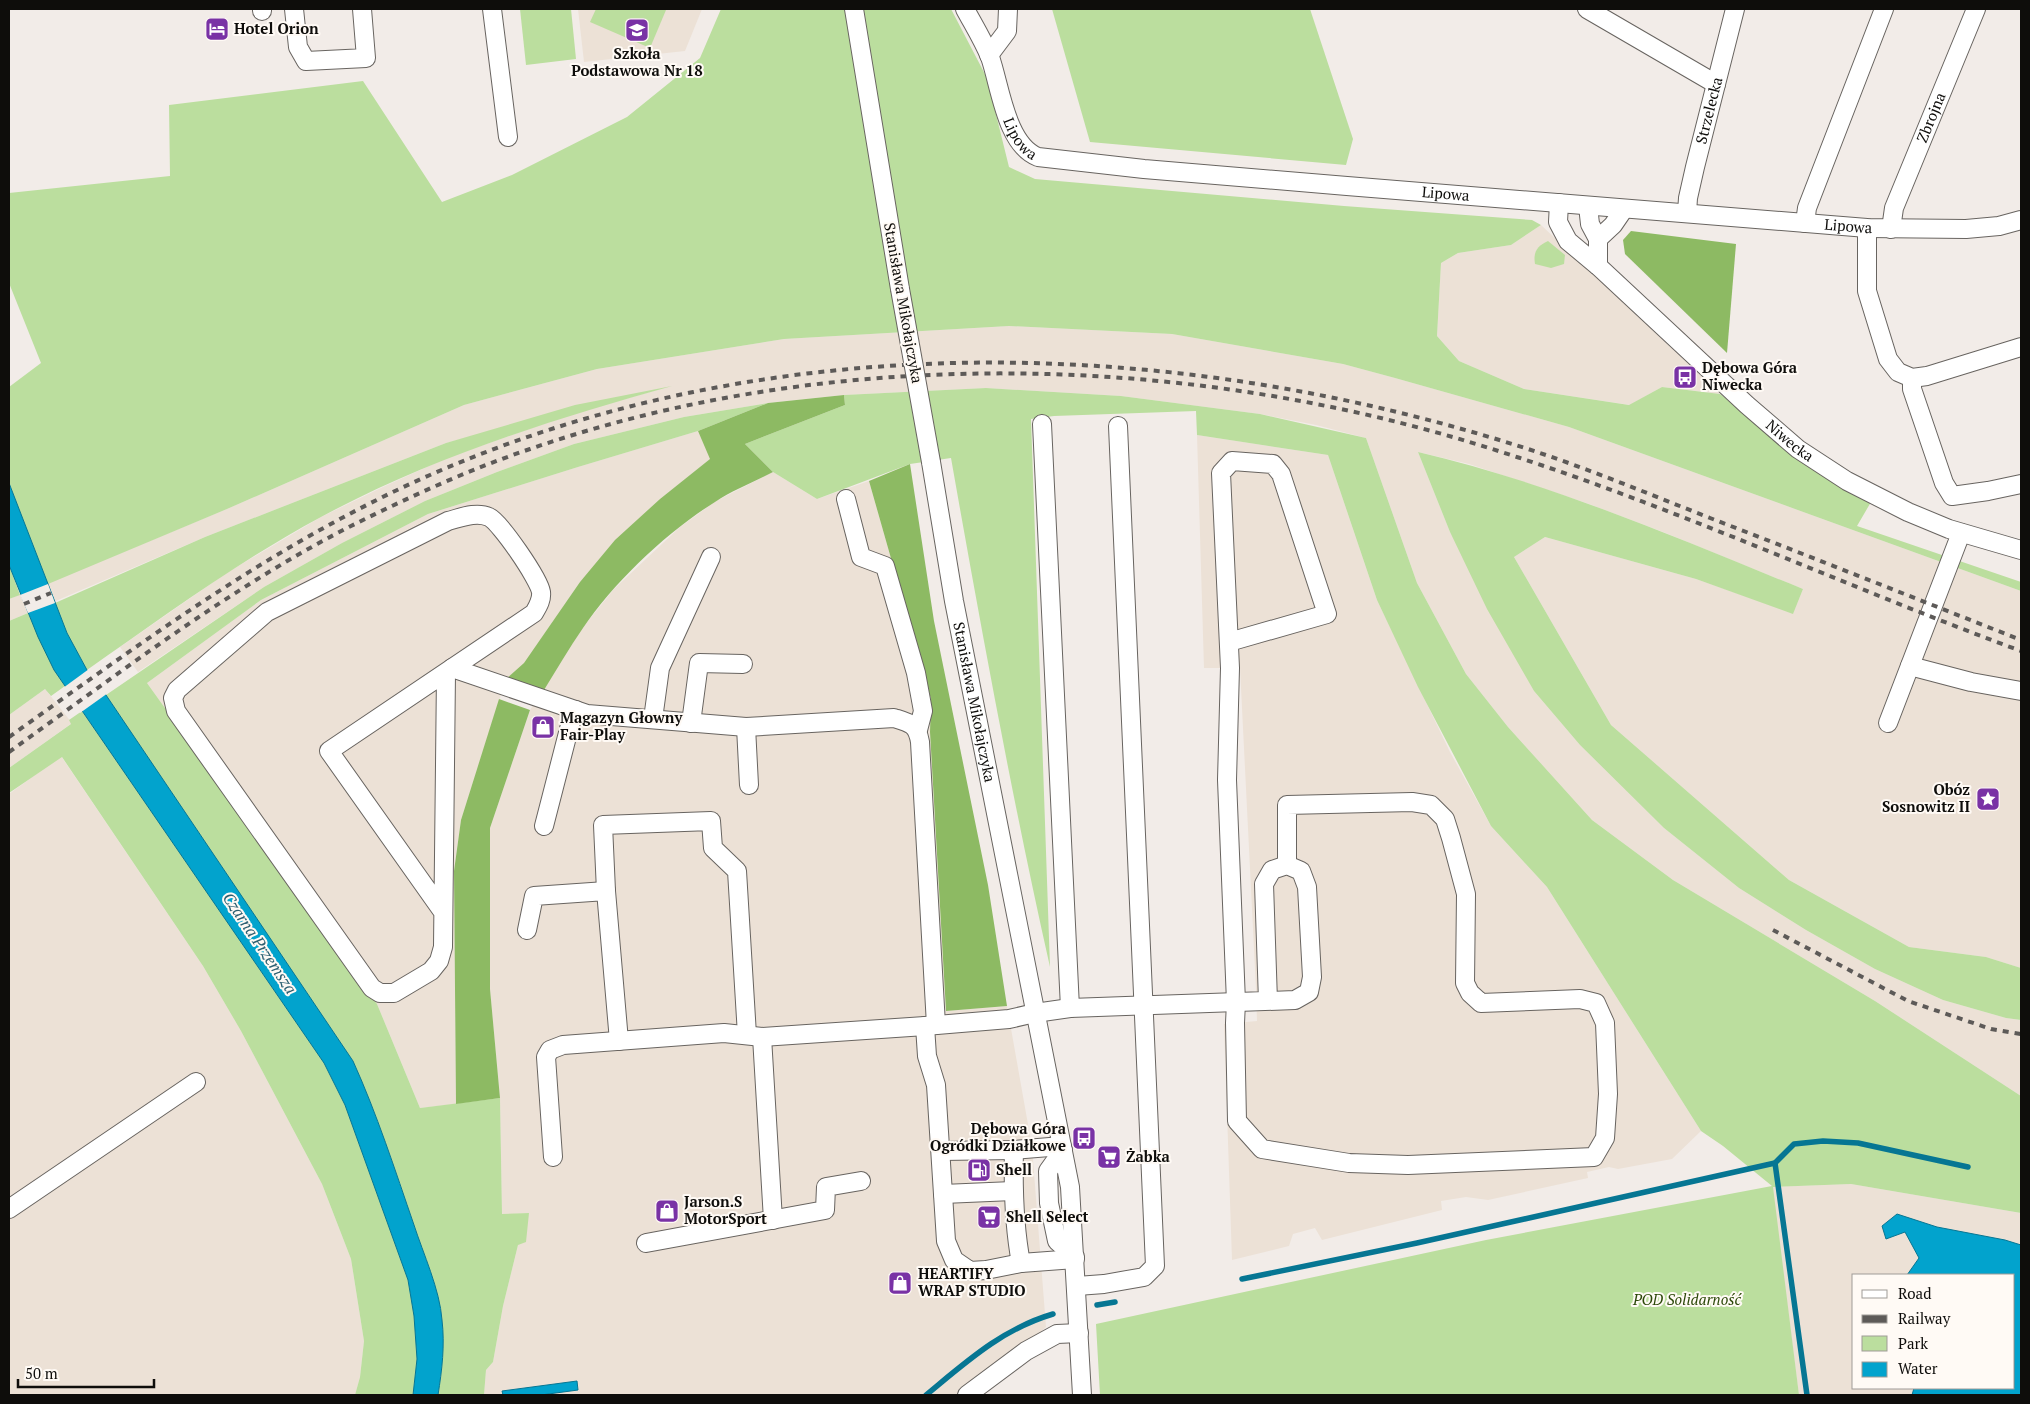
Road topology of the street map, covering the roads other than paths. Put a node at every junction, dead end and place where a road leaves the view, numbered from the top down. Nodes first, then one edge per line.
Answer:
1 (294, 9) edge
2 (362, 9) edge
3 (492, 9) edge
4 (854, 9) edge
5 (965, 9) edge
6 (1008, 9) edge
7 (1587, 9) edge
8 (1734, 9) edge
9 (1884, 9) edge
10 (1976, 9) edge
11 (989, 55) junction
12 (1716, 84) junction
13 (508, 137) dead end
14 (1559, 203) junction
15 (1588, 206) junction
16 (1624, 209) junction
17 (1687, 213) junction
18 (2021, 220) edge
19 (1805, 223) junction
20 (1867, 228) junction
21 (1890, 228) junction
22 (1598, 239) junction
23 (1598, 266) junction
24 (2021, 347) edge
25 (1912, 378) junction
26 (1042, 424) dead end
27 (1118, 426) dead end
28 (2021, 484) edge
29 (846, 500) dead end
30 (1961, 533) junction
31 (2021, 550) edge
32 (711, 557) dead end
33 (1229, 642) junction
34 (743, 664) dead end
35 (1910, 666) junction
36 (449, 670) junction
37 (2021, 691) edge
38 (576, 710) junction
39 (653, 719) junction
40 (691, 722) junction
41 (1888, 724) dead end
42 (746, 727) junction
43 (918, 730) junction
44 (749, 786) dead end
45 (544, 826) dead end
46 (1287, 865) junction
47 (606, 890) junction
48 (444, 912) junction
49 (528, 930) dead end
50 (1268, 1001) junction
51 (1236, 1002) junction
52 (1144, 1006) junction
53 (1070, 1008) junction
54 (1035, 1012) junction
55 (930, 1026) junction
56 (754, 1036) junction
57 (619, 1041) junction
58 (196, 1082) dead end
59 (1063, 1148) junction
60 (941, 1150) junction
61 (1014, 1150) junction
62 (553, 1157) dead end
63 (861, 1181) dead end
64 (1013, 1191) junction
65 (943, 1194) junction
66 (9, 1209) edge
67 (773, 1220) junction
68 (646, 1244) dead end
69 (1075, 1258) junction
70 (1022, 1264) junction
71 (1077, 1286) junction
72 (1079, 1333) junction
73 (967, 1395) edge
74 (1082, 1395) edge

1 - 2 street
3 - 13 street
4 - 54 street, Stanisława Mikołajczyka, bridge
5 - 11 street, Lipowa
6 - 11 street
7 - 12 street
8 - 12 street, Strzelecka
9 - 19 street
10 - 21 street, Zbrojna
11 - 14 street, Lipowa
12 - 17 street, Strzelecka
14 - 15 street, Lipowa
14 - 23 street, Niwecka
15 - 16 street, Lipowa
15 - 22 street
16 - 17 street, Lipowa
16 - 22 street
17 - 19 street, Lipowa
18 - 21 street, Lipowa
19 - 20 street, Lipowa
20 - 21 street, Lipowa
20 - 25 street
22 - 23 street
23 - 30 street, Niwecka
24 - 25 street
25 - 28 street
26 - 53 street
27 - 52 street
29 - 43 street
30 - 31 street, Niwecka
30 - 35 street
32 - 39 street
33 - 33 street
33 - 51 street
34 - 40 street
35 - 37 street
35 - 41 street
36 - 38 street
36 - 48 street
36 - 48 street
36 - 48 street
38 - 39 street
38 - 45 street
39 - 40 street
40 - 42 street
42 - 43 street
42 - 44 street
43 - 55 street
46 - 50 street
46 - 50 street
46 - 51 street
47 - 49 street
47 - 56 street
47 - 57 street
50 - 51 street
51 - 52 street
52 - 53 street
52 - 71 street
53 - 54 street
54 - 55 street
54 - 59 street, Stanisława Mikołajczyka
55 - 56 street
55 - 60 street
56 - 57 street
56 - 67 street
57 - 62 street
58 - 66 street
59 - 61 street
59 - 69 street, Stanisława Mikołajczyka
60 - 61 street
60 - 65 street
61 - 64 street
63 - 67 street
64 - 65 street
64 - 70 street
65 - 70 street
67 - 68 street
69 - 70 street
69 - 71 street, Stanisława Mikołajczyka
71 - 72 street, Stanisława Mikołajczyka
72 - 73 street
72 - 74 street, Stanisława Mikołajczyka

